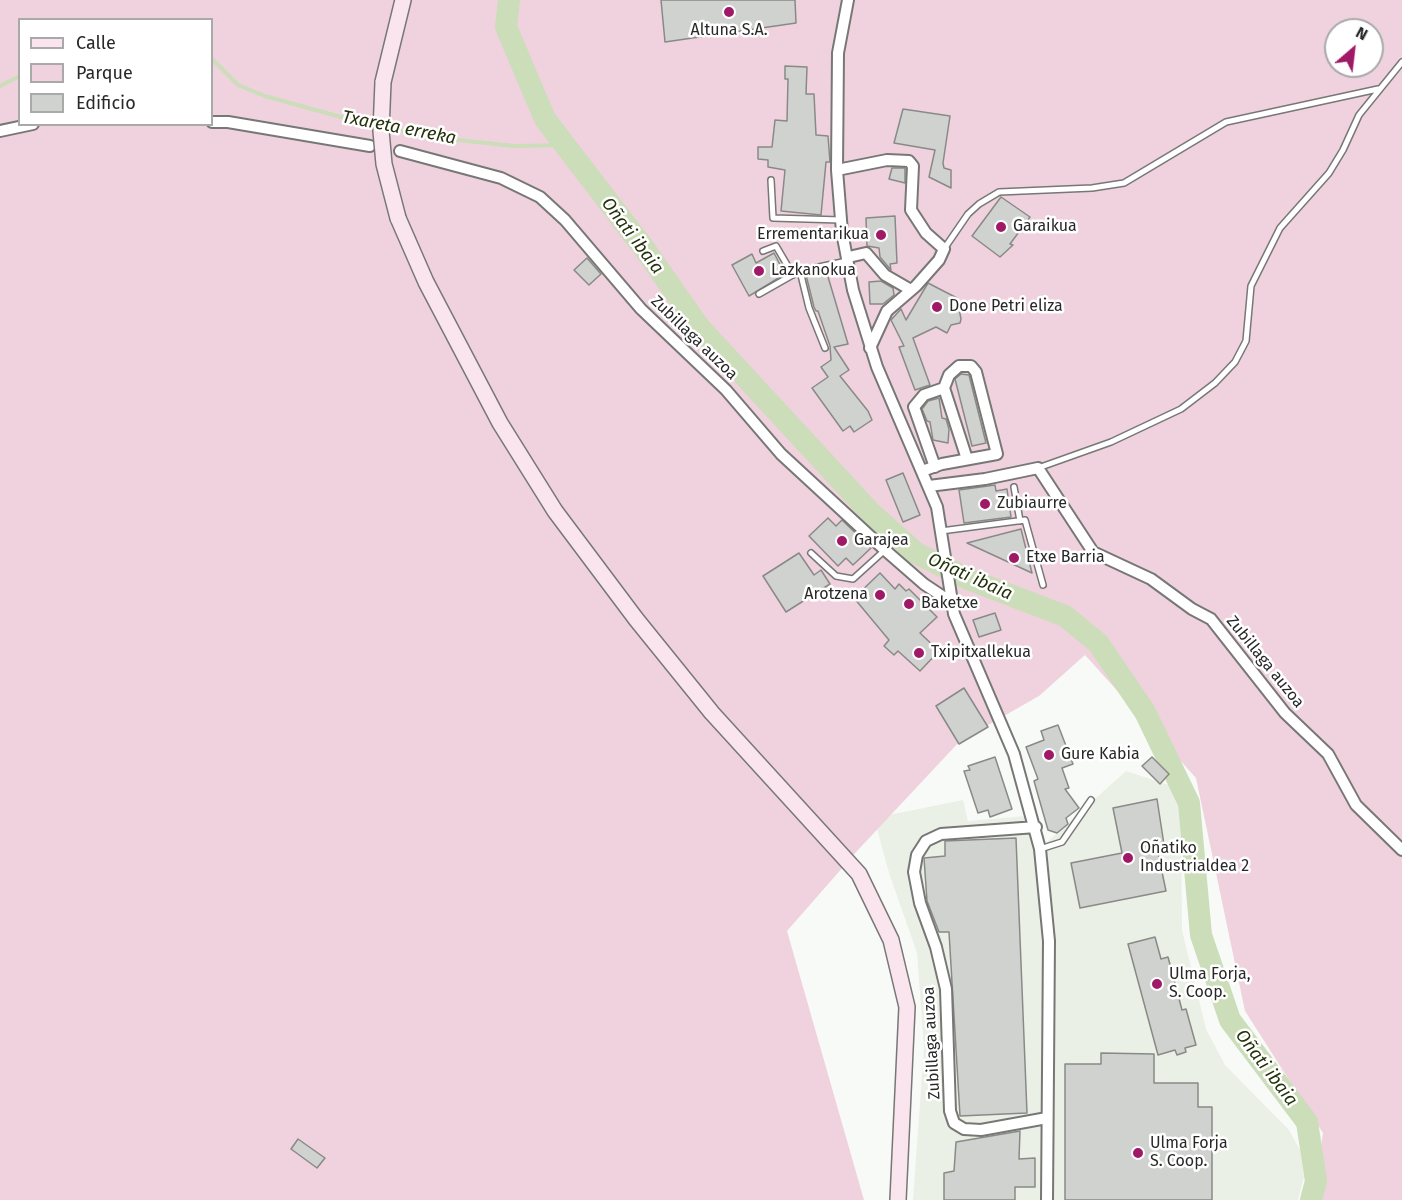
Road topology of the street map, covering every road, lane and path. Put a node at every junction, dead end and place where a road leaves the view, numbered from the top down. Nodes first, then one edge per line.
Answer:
1 (403, 0) edge
2 (848, 0) edge
3 (1402, 62) edge
4 (1378, 89) junction
5 (213, 122) edge
6 (24, 126) edge
7 (0, 131) edge
8 (370, 146) dead end
9 (400, 151) dead end
10 (837, 170) junction
11 (771, 180) dead end
12 (841, 220) junction
13 (944, 249) junction
14 (763, 251) dead end
15 (850, 259) junction
16 (800, 271) junction
17 (793, 275) junction
18 (911, 290) junction
19 (759, 294) dead end
20 (825, 348) dead end
21 (870, 348) junction
22 (944, 388) junction
23 (967, 459) junction
24 (935, 466) junction
25 (1038, 468) junction
26 (922, 471) junction
27 (929, 486) junction
28 (1014, 487) dead end
29 (1020, 520) junction
30 (941, 533) junction
31 (885, 550) junction
32 (811, 553) dead end
33 (1042, 585) dead end
34 (951, 602) junction
35 (1091, 800) dead end
36 (1036, 827) junction
37 (1040, 849) junction
38 (1402, 850) edge
39 (1047, 1118) junction
40 (898, 1200) edge
41 (1047, 1200) edge

1 - 40 main road, bridge
2 - 10 street
3 - 4 lane
4 - 13 lane
4 - 25 lane
5 - 8 street
6 - 7 street
9 - 31 street, Zubillaga auzoa
10 - 12 street
10 - 13 street
11 - 12 lane
12 - 15 street
13 - 18 street
14 - 17 lane
15 - 16 lane
15 - 18 street
15 - 21 street
16 - 17 lane
16 - 20 lane
17 - 19 lane
18 - 21 street
21 - 26 street
22 - 23 street
22 - 23 street
22 - 24 street
23 - 24 street
24 - 26 street
25 - 27 street
25 - 38 street, Zubillaga auzoa
26 - 27 street
27 - 30 street
28 - 29 lane
29 - 30 lane
29 - 33 lane
30 - 34 street
31 - 32 lane
31 - 34 street, Zubillaga auzoa
34 - 36 street
35 - 37 lane
36 - 37 street
36 - 39 street, Zubillaga auzoa
37 - 39 street
39 - 41 street

